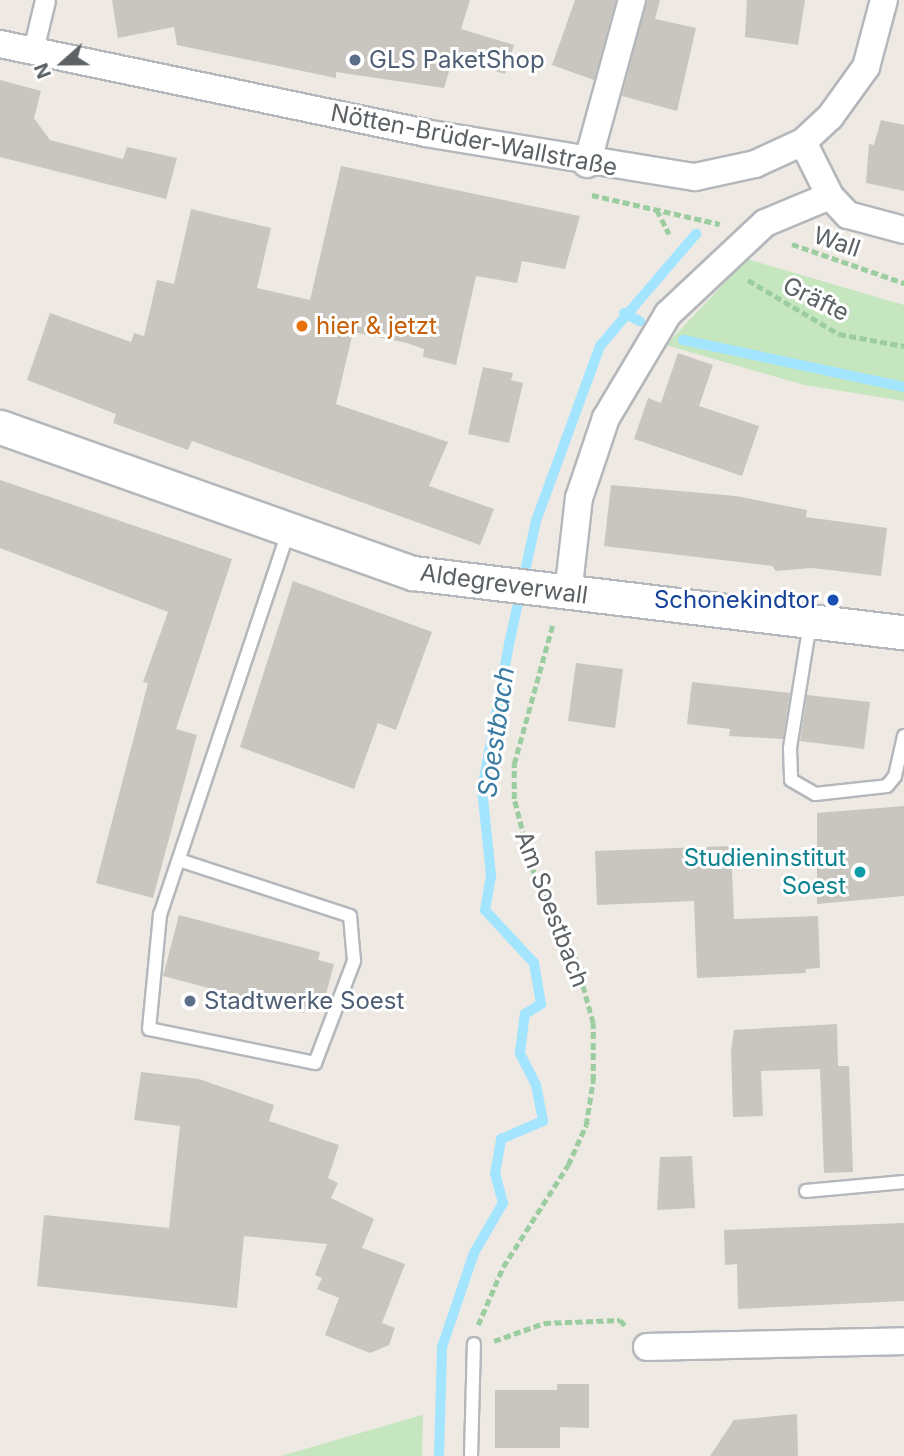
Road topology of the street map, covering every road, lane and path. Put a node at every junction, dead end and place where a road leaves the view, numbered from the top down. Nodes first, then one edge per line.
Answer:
1 (45, 0) edge
2 (632, 0) edge
3 (884, 0) edge
4 (0, 44) edge
5 (33, 50) junction
6 (803, 142) junction
7 (587, 164) junction
8 (830, 197) junction
9 (657, 210) junction
10 (760, 228) junction
11 (904, 230) edge
12 (669, 233) dead end
13 (724, 258) junction
14 (904, 283) edge
15 (904, 345) edge
16 (0, 427) edge
17 (289, 529) junction
18 (559, 593) junction
19 (810, 622) junction
20 (904, 632) edge
21 (904, 736) edge
22 (179, 860) junction
23 (904, 1182) edge
24 (806, 1191) dead end
25 (904, 1341) edge
26 (474, 1344) junction
27 (647, 1347) joint
28 (471, 1456) edge

1 - 5 street
2 - 7 street
3 - 6 street, Nötten-Brüder-Wallstraße
4 - 5 street, Nötten-Brüder-Wallstraße
5 - 7 street, Nötten-Brüder-Wallstraße
6 - 7 street, Nötten-Brüder-Wallstraße
6 - 8 street
7 - 9 path
8 - 10 street
8 - 11 street
9 - 10 path
9 - 12 path
10 - 13 street
10 - 14 path, Wall
13 - 15 path, Gräfte
13 - 18 street
16 - 17 street, Aldegreverwall
17 - 18 street, Aldegreverwall
17 - 22 lane
18 - 19 street, Aldegreverwall
18 - 26 path, Am Soestbach
19 - 20 street, Aldegreverwall
19 - 21 lane
22 - 22 lane
23 - 24 lane
25 - 27 street
26 - 27 path
26 - 28 lane

